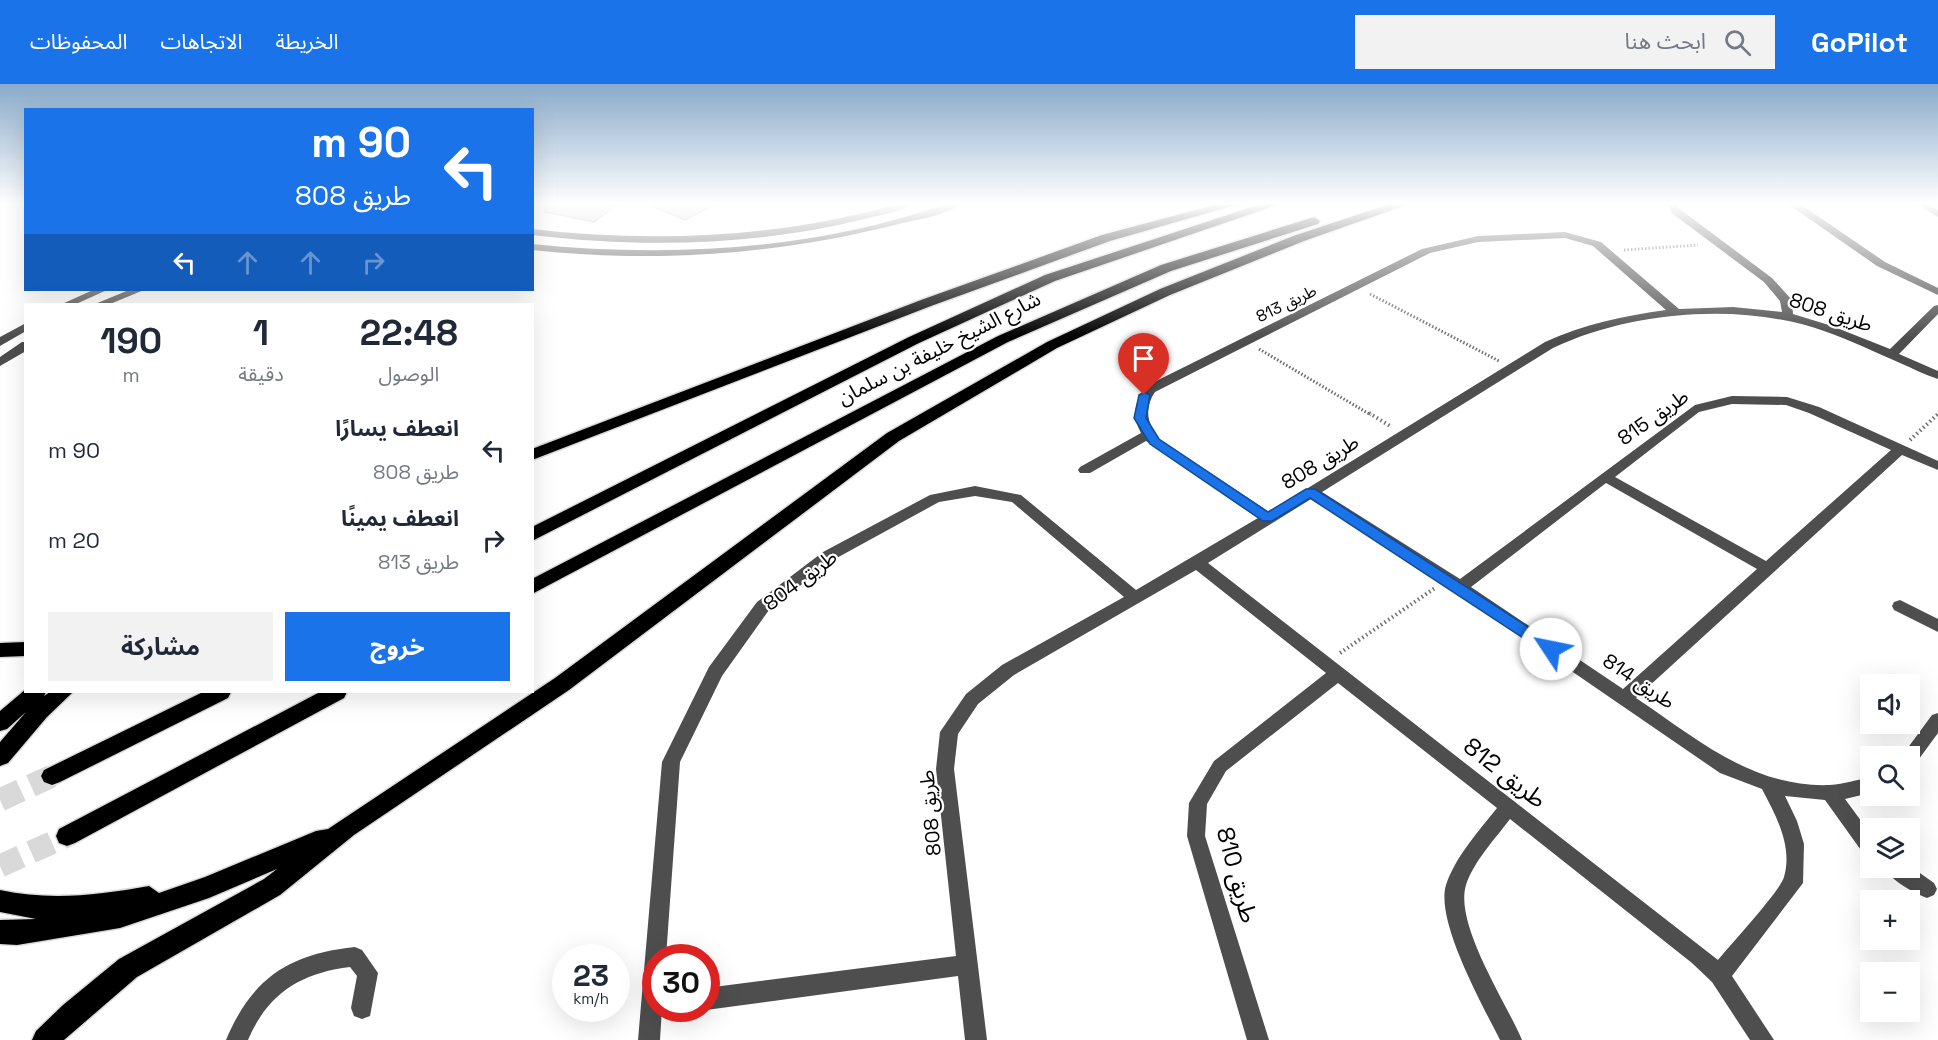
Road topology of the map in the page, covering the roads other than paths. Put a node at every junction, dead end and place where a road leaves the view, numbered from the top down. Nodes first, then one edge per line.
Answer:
1 (549, 249) edge
2 (747, 249) edge
3 (1077, 249) edge
4 (1142, 249) edge
5 (1228, 249) edge
6 (1273, 249) edge
7 (1436, 249) edge
8 (1604, 249) edge
9 (1726, 249) edge
10 (1858, 249) edge
11 (95, 291) edge
12 (135, 291) edge
13 (1938, 292) edge
14 (70, 303) edge
15 (103, 303) edge
16 (1938, 308) edge
17 (1678, 314) junction
18 (1788, 317) junction
19 (24, 327) edge
20 (0, 342) edge
21 (24, 346) edge
22 (1891, 355) junction
23 (0, 362) edge
24 (1938, 375) edge
25 (1148, 434) junction
26 (1900, 449) junction
27 (534, 454) edge
28 (1938, 466) edge
29 (1084, 470) dead end
30 (1605, 477) junction
31 (1311, 492) junction
32 (1268, 518) junction
33 (534, 534) edge
34 (1197, 563) junction
35 (1768, 569) junction
36 (1453, 583) junction
37 (534, 586) edge
38 (1136, 599) junction
39 (1900, 606) dead end
40 (1938, 626) edge
41 (24, 649) edge
42 (0, 650) edge
43 (1331, 669) junction
44 (35, 693) edge
45 (62, 693) edge
46 (219, 693) edge
47 (335, 693) edge
48 (1624, 698) junction
49 (1938, 720) edge
50 (0, 723) edge
51 (1919, 746) edge
52 (0, 757) edge
53 (52, 776) tunnel mouth
54 (1769, 786) junction
55 (1860, 788) edge
56 (1830, 793) junction
57 (1509, 807) junction
58 (346, 828) junction
59 (1860, 834) edge
60 (67, 836) tunnel mouth
61 (1910, 878) edge
62 (209, 887) junction
63 (1927, 889) dead end
64 (0, 901) edge
65 (0, 932) edge
66 (658, 944) edge
67 (966, 965) junction
68 (1719, 975) junction
69 (720, 997) edge
70 (362, 1008) dead end
71 (651, 1022) edge
72 (45, 1040) edge
73 (237, 1040) edge
74 (649, 1040) edge
75 (976, 1040) edge
76 (1258, 1040) edge
77 (1511, 1040) edge
78 (1763, 1040) edge

1 - 2 street
3 - 27 highway
4 - 33 highway, شارع الشيخ خليفة بن سلمان
5 - 37 highway, شارع الشيخ خليفة بن سلمان
6 - 58 highway
7 - 25 street, طريق 813
8 - 17 street, طريق 813
9 - 18 street
10 - 13 street
11 - 14 street
12 - 15 street
16 - 22 street
17 - 18 street, طريق 808
17 - 31 street, طريق 808
18 - 22 street, طريق 808
19 - 20 street
21 - 23 street
22 - 24 street, طريق 808
25 - 29 street
25 - 32 street
26 - 28 street, طريق 815
26 - 30 street, طريق 815
26 - 35 street
30 - 35 street
30 - 36 street, طريق 815
31 - 32 street, طريق 808
31 - 36 street, طريق 814
32 - 34 street, طريق 808
34 - 38 street, طريق 808
34 - 43 street, طريق 812
35 - 48 street
36 - 48 street, طريق 814
38 - 66 street, طريق 804
38 - 67 street, طريق 808
39 - 40 street
41 - 42 highway
43 - 57 street, طريق 812
43 - 76 street, طريق 810
44 - 50 highway
45 - 52 highway
46 - 53 highway
47 - 60 highway
48 - 54 street, طريق 814
49 - 51 street
54 - 56 street, طريق 814
54 - 68 street
55 - 56 street, طريق 814
56 - 59 street
57 - 68 street, طريق 812
57 - 77 street
58 - 62 highway
58 - 72 highway
61 - 63 street
62 - 64 highway
62 - 65 highway
67 - 69 street
67 - 75 street, طريق 808
68 - 78 street, طريق 812
70 - 73 street
71 - 74 street, طريق 804

